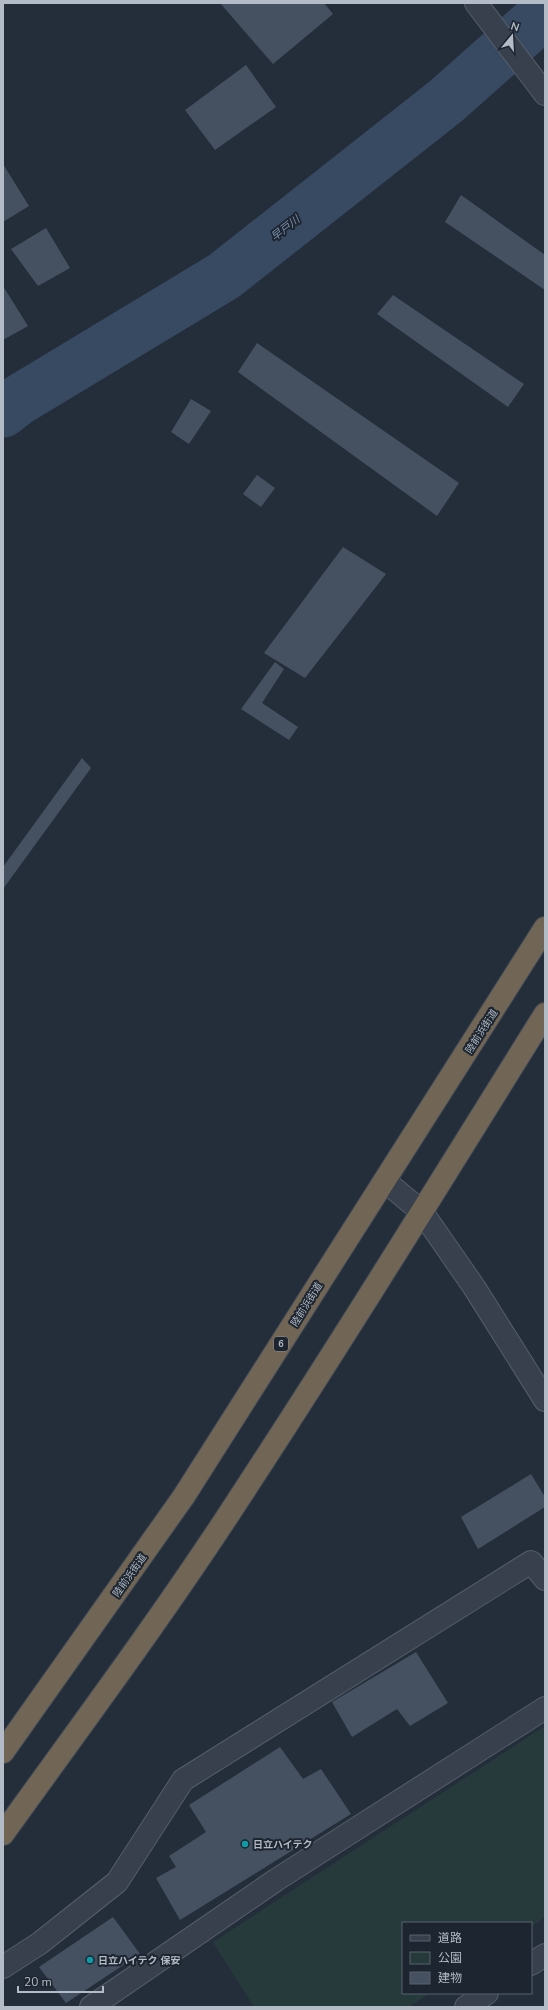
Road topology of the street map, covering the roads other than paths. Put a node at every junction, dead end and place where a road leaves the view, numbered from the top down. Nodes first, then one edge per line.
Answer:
1 (477, 4) edge
2 (545, 94) edge
3 (545, 928) edge
4 (545, 1014) edge
5 (385, 1181) junction
6 (422, 1212) junction
7 (545, 1400) edge
8 (545, 1579) edge
9 (545, 1708) edge
10 (3, 1752) edge
11 (3, 1834) edge
12 (545, 1955) edge
13 (532, 1963) edge
14 (3, 1967) edge
15 (486, 1994) edge
16 (91, 2007) edge
17 (466, 2007) edge

1 - 2 street
3 - 5 highway, 陸前浜街道 / 6
4 - 6 highway
5 - 6 street
5 - 10 highway, 陸前浜街道 / 6
6 - 7 street
6 - 11 highway
8 - 14 street
9 - 16 street
12 - 13 street
15 - 17 street

